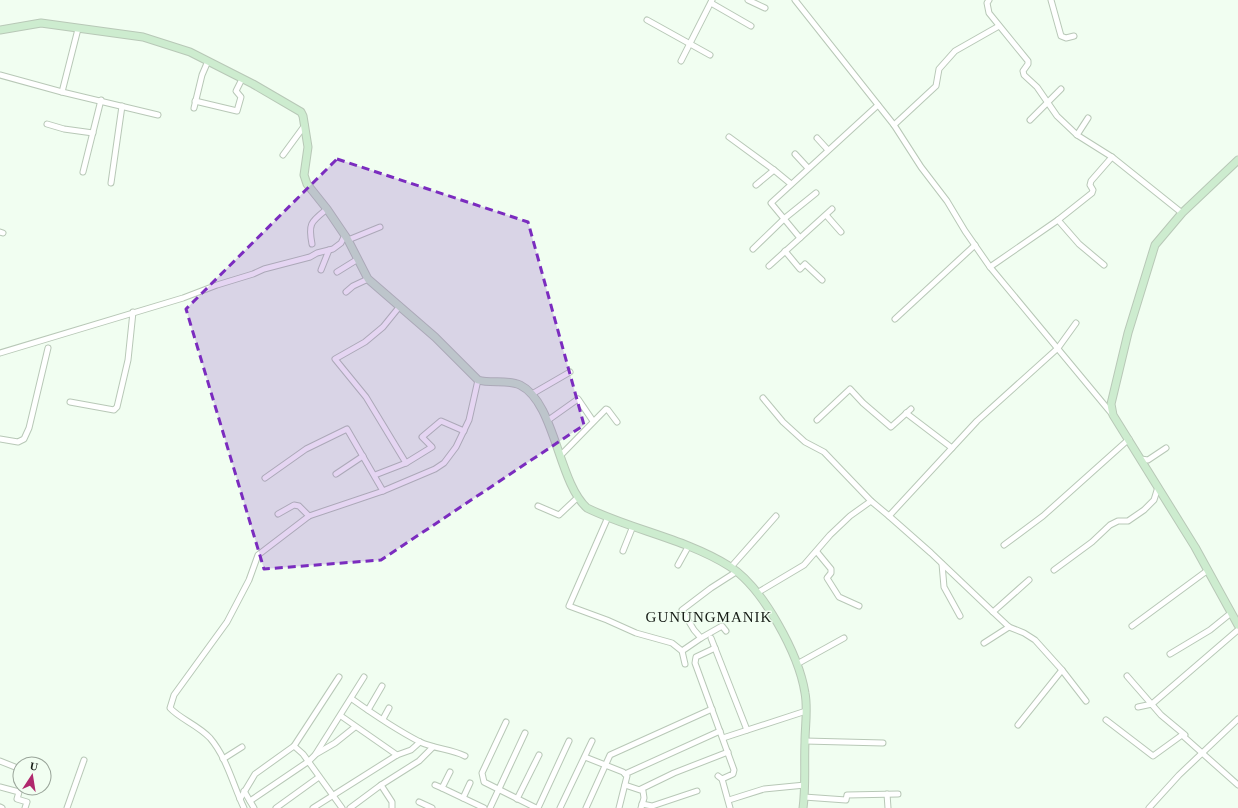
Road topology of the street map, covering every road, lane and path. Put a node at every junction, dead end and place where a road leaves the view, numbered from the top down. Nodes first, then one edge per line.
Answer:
1 (748, 0) edge
2 (795, 0) edge
3 (989, 0) edge
4 (1051, 0) edge
5 (711, 2) edge
6 (765, 8) dead end
7 (647, 20) dead end
8 (751, 26) dead end
9 (999, 26) junction
10 (78, 29) junction
11 (0, 30) edge
12 (1074, 36) dead end
13 (689, 44) junction
14 (710, 55) dead end
15 (681, 61) dead end
16 (208, 62) junction
17 (0, 75) edge
18 (242, 79) junction
19 (1061, 89) dead end
20 (62, 92) junction
21 (101, 100) junction
22 (195, 101) junction
23 (1048, 104) junction
24 (878, 105) junction
25 (122, 106) junction
26 (194, 108) dead end
27 (158, 115) dead end
28 (1088, 118) dead end
29 (1030, 120) dead end
30 (47, 124) dead end
31 (305, 124) junction
32 (894, 125) junction
33 (93, 133) junction
34 (1078, 135) junction
35 (728, 137) dead end
36 (817, 138) dead end
37 (828, 150) junction
38 (795, 154) dead end
39 (283, 155) dead end
40 (1112, 157) junction
41 (1238, 160) edge
42 (808, 168) junction
43 (774, 170) junction
44 (83, 172) dead end
45 (111, 183) dead end
46 (791, 184) junction
47 (756, 185) dead end
48 (816, 193) dead end
49 (328, 209) junction
50 (832, 209) dead end
51 (1182, 213) junction
52 (826, 215) junction
53 (784, 218) junction
54 (1058, 220) junction
55 (380, 227) dead end
56 (842, 232) dead end
57 (346, 237) junction
58 (800, 238) junction
59 (312, 244) dead end
60 (975, 245) junction
61 (753, 249) dead end
62 (329, 250) junction
63 (785, 251) junction
64 (358, 259) junction
65 (1104, 265) dead end
66 (769, 266) dead end
67 (990, 267) junction
68 (321, 270) dead end
69 (337, 272) dead end
70 (368, 279) junction
71 (822, 280) dead end
72 (346, 292) dead end
73 (400, 306) junction
74 (134, 312) junction
75 (895, 320) dead end
76 (1076, 323) dead end
77 (48, 348) dead end
78 (1058, 348) junction
79 (0, 353) edge
80 (570, 372) dead end
81 (478, 380) junction
82 (532, 394) junction
83 (763, 398) dead end
84 (70, 402) dead end
85 (910, 409) dead end
86 (906, 413) junction
87 (1113, 415) junction
88 (817, 420) dead end
89 (547, 421) junction
90 (593, 421) junction
91 (617, 422) dead end
92 (464, 431) junction
93 (0, 439) edge
94 (1129, 439) junction
95 (952, 448) junction
96 (1166, 448) dead end
97 (561, 455) junction
98 (363, 456) junction
99 (1141, 459) junction
100 (406, 463) junction
101 (336, 474) dead end
102 (375, 475) junction
103 (264, 478) dead end
104 (1158, 486) junction
105 (383, 491) junction
106 (577, 498) junction
107 (871, 501) junction
108 (538, 506) dead end
109 (278, 514) dead end
110 (309, 516) junction
111 (776, 516) dead end
112 (889, 516) junction
113 (608, 517) junction
114 (633, 526) junction
115 (1004, 545) dead end
116 (688, 547) junction
117 (623, 551) dead end
118 (817, 552) junction
119 (942, 564) junction
120 (678, 565) dead end
121 (734, 569) junction
122 (1054, 570) dead end
123 (1208, 570) junction
124 (1029, 580) dead end
125 (757, 593) junction
126 (859, 606) dead end
127 (993, 612) junction
128 (1231, 613) junction
129 (960, 616) dead end
130 (1238, 625) edge
131 (1132, 626) dead end
132 (1009, 627) junction
133 (1238, 630) edge
134 (726, 631) dead end
135 (701, 638) junction
136 (711, 638) dead end
137 (844, 638) dead end
138 (984, 643) dead end
139 (715, 648) junction
140 (682, 651) junction
141 (1170, 654) dead end
142 (686, 664) dead end
143 (797, 664) junction
144 (1062, 670) junction
145 (1127, 676) dead end
146 (339, 677) dead end
147 (364, 677) dead end
148 (382, 686) dead end
149 (352, 698) junction
150 (1086, 701) dead end
151 (1152, 704) junction
152 (1138, 707) dead end
153 (390, 708) dead end
154 (712, 709) junction
155 (368, 710) junction
156 (806, 711) junction
157 (341, 716) junction
158 (1238, 719) edge
159 (383, 720) junction
160 (1106, 720) dead end
161 (506, 722) dead end
162 (1018, 725) dead end
163 (355, 727) junction
164 (747, 730) junction
165 (720, 731) junction
166 (524, 733) dead end
167 (723, 738) junction
168 (569, 741) dead end
169 (592, 741) dead end
170 (805, 741) junction
171 (420, 742) junction
172 (883, 743) dead end
173 (294, 746) junction
174 (242, 747) dead end
175 (433, 747) junction
176 (728, 752) junction
177 (1203, 752) junction
178 (315, 755) junction
179 (397, 755) junction
180 (539, 755) dead end
181 (465, 756) dead end
182 (585, 757) junction
183 (223, 759) junction
184 (84, 760) dead end
185 (0, 761) edge
186 (309, 761) junction
187 (12, 766) edge
188 (605, 766) junction
189 (450, 772) dead end
190 (625, 774) junction
191 (319, 777) junction
192 (470, 783) dead end
193 (381, 785) junction
194 (435, 785) dead end
195 (625, 785) junction
196 (805, 785) junction
197 (1238, 785) edge
198 (0, 787) edge
199 (442, 788) junction
200 (641, 789) junction
201 (499, 790) junction
202 (697, 790) dead end
203 (244, 791) junction
204 (887, 794) junction
205 (898, 794) dead end
206 (332, 795) junction
207 (804, 797) junction
208 (463, 798) junction
209 (240, 799) junction
210 (517, 799) junction
211 (729, 800) junction
212 (250, 801) junction
213 (419, 802) dead end
214 (642, 806) edge
215 (25, 808) edge
216 (67, 808) edge
217 (244, 808) edge
218 (254, 808) edge
219 (276, 808) edge
220 (313, 808) edge
221 (342, 808) edge
222 (350, 808) edge
223 (392, 808) edge
224 (432, 808) edge
225 (484, 808) edge
226 (490, 808) edge
227 (537, 808) edge
228 (560, 808) edge
229 (586, 808) edge
230 (619, 808) edge
231 (730, 808) edge
232 (803, 808) edge
233 (888, 808) edge
234 (1149, 808) edge

1 - 6 street
2 - 24 street
3 - 9 street
4 - 12 street
5 - 8 street
5 - 13 street
7 - 13 street
9 - 23 street
9 - 32 street
10 - 11 street
10 - 16 street
10 - 20 street
13 - 14 street
13 - 15 street
16 - 18 street
16 - 22 street
17 - 20 street
18 - 22 street
18 - 31 street
19 - 23 street
20 - 21 street
21 - 25 street
21 - 33 street
22 - 26 street
23 - 29 street
23 - 34 street
24 - 32 street
24 - 37 street
25 - 27 street
25 - 45 street
28 - 34 street
30 - 33 street
31 - 39 street
31 - 49 street
32 - 60 street
33 - 44 street
34 - 40 street
35 - 43 street
36 - 37 street
37 - 42 street
38 - 42 street
40 - 51 street
40 - 54 street
41 - 51 street
42 - 46 street
43 - 46 street
43 - 47 street
46 - 53 street
48 - 53 street
49 - 57 street
49 - 59 street
50 - 52 street
51 - 87 street
52 - 56 street
52 - 58 street
53 - 58 street
53 - 61 street
54 - 65 street
54 - 67 street
55 - 57 street
57 - 62 street
57 - 64 street
58 - 63 street
60 - 67 street
60 - 75 street
62 - 68 street
62 - 74 street
63 - 66 street
63 - 71 street
64 - 69 street
64 - 70 street
67 - 78 street
70 - 72 street
70 - 73 street
73 - 81 street
73 - 100 street
74 - 79 street
74 - 84 street
76 - 78 street
77 - 93 street
78 - 87 street
78 - 95 street
80 - 82 street
81 - 82 street
81 - 92 street
82 - 89 street
83 - 107 street
85 - 86 street
86 - 88 street
86 - 95 street
87 - 94 street
89 - 90 street
89 - 97 street
90 - 91 street
90 - 97 street
92 - 100 street
92 - 105 street
94 - 99 street
94 - 115 street
95 - 112 street
96 - 99 street
97 - 106 street
98 - 101 street
98 - 102 street
98 - 103 street
99 - 104 street
100 - 102 street
102 - 105 street
104 - 122 street
104 - 123 street
105 - 110 street
106 - 108 street
106 - 113 street
107 - 112 street
107 - 118 street
109 - 110 street
110 - 183 street
111 - 121 street
112 - 119 street
113 - 114 street
113 - 140 street
114 - 116 street
114 - 117 street
116 - 120 street
116 - 121 street
118 - 125 street
118 - 126 street
119 - 127 street
119 - 129 street
121 - 125 street
121 - 135 street
123 - 128 street
123 - 131 street
124 - 127 street
125 - 143 street
127 - 132 street
128 - 130 street
128 - 141 street
132 - 138 street
132 - 144 street
133 - 151 street
134 - 135 street
135 - 140 street
136 - 139 street
137 - 143 street
139 - 154 street
139 - 164 street
140 - 142 street
143 - 156 street
144 - 150 street
144 - 162 street
145 - 151 street
146 - 173 street
147 - 149 street
148 - 155 street
149 - 155 street
149 - 157 street
151 - 152 street
151 - 177 street
153 - 159 street
154 - 165 street
154 - 188 street
155 - 159 street
156 - 164 street
156 - 170 street
157 - 163 street
157 - 178 street
158 - 177 street
159 - 171 street
160 - 177 street
161 - 201 street
163 - 178 street
163 - 179 street
164 - 167 street
165 - 167 street
165 - 190 street
166 - 201 street
167 - 176 street
168 - 227 street
169 - 182 street
170 - 172 street
170 - 196 street
171 - 175 street
171 - 179 street
173 - 186 street
173 - 203 street
174 - 183 street
175 - 181 street
175 - 193 street
176 - 200 street
176 - 211 street
177 - 197 street
177 - 234 street
178 - 186 street
179 - 206 street
180 - 210 street
182 - 188 street
182 - 228 street
183 - 209 street
184 - 216 street
185 - 187 street
186 - 191 street
186 - 212 street
188 - 190 street
188 - 229 street
189 - 199 street
190 - 195 street
191 - 206 street
191 - 219 street
192 - 208 street
193 - 222 street
193 - 223 street
194 - 199 street
195 - 200 street
195 - 230 street
196 - 207 street
196 - 211 street
198 - 215 street
199 - 208 street
200 - 214 street
201 - 210 street
201 - 226 street
202 - 214 street
203 - 209 street
203 - 212 street
204 - 205 street
204 - 207 street
204 - 233 street
206 - 220 street
206 - 221 street
207 - 232 street
208 - 225 street
209 - 217 street
210 - 227 street
211 - 231 street
212 - 218 street
213 - 224 street

